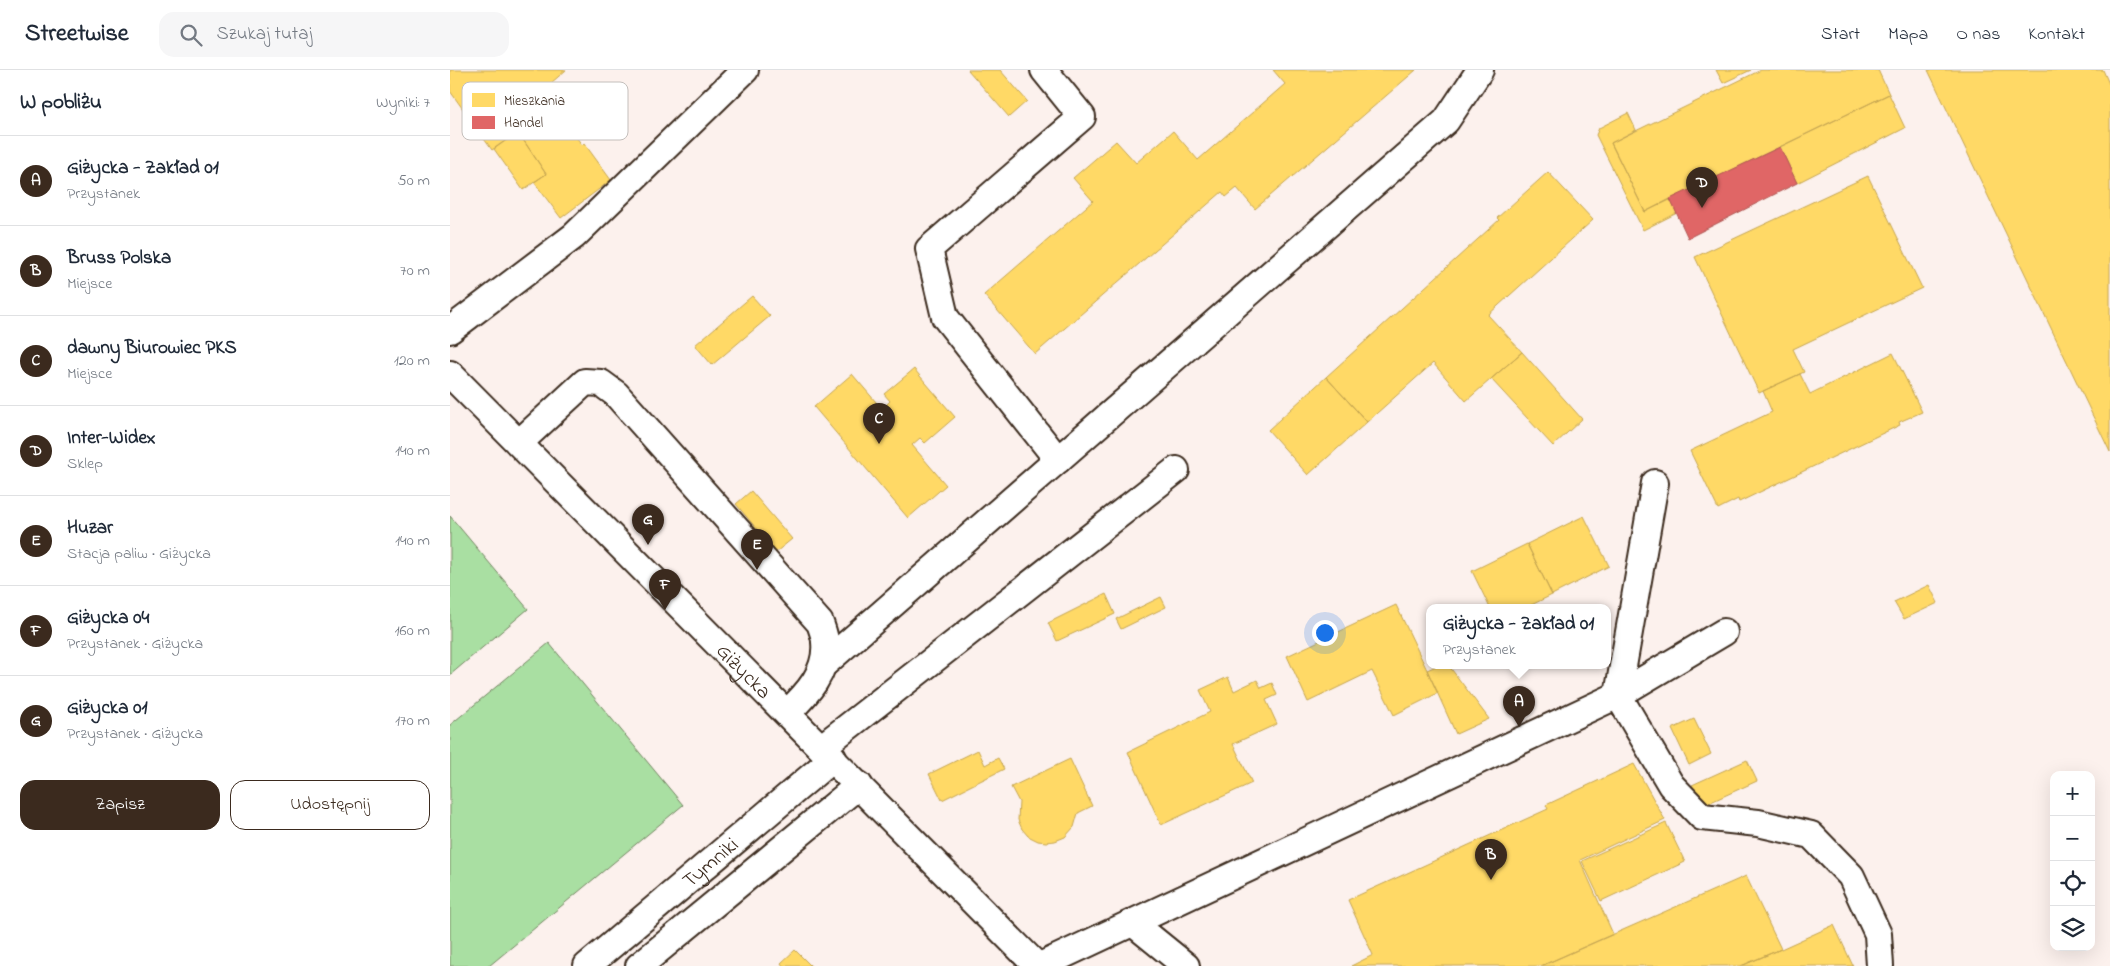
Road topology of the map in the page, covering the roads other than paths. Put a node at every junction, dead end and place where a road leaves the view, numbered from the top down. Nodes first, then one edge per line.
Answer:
1 (745, 70) edge
2 (1044, 70) edge
3 (1480, 70) edge
4 (450, 330) edge
5 (451, 377) edge
6 (519, 443) junction
7 (1058, 460) junction
8 (1176, 470) dead end
9 (1655, 482) dead end
10 (1724, 632) dead end
11 (823, 665) junction
12 (1618, 695) junction
13 (788, 713) junction
14 (827, 753) junction
15 (859, 785) junction
16 (1133, 923) junction
17 (587, 966) edge
18 (639, 966) edge
19 (1038, 966) edge
20 (1186, 966) edge
21 (1880, 966) edge

1 - 4 street
2 - 7 street
3 - 7 street
5 - 6 street, Giżycka
6 - 11 street
6 - 13 street, Giżycka
7 - 11 street
8 - 14 street, Tymniki
9 - 12 street
10 - 12 street
11 - 13 street
12 - 16 street
12 - 21 street
13 - 14 street, Giżycka
14 - 15 street, Giżycka
14 - 17 street, Tymniki
15 - 18 street, Tymniki
15 - 19 street, Giżycka
16 - 19 street
16 - 20 street

